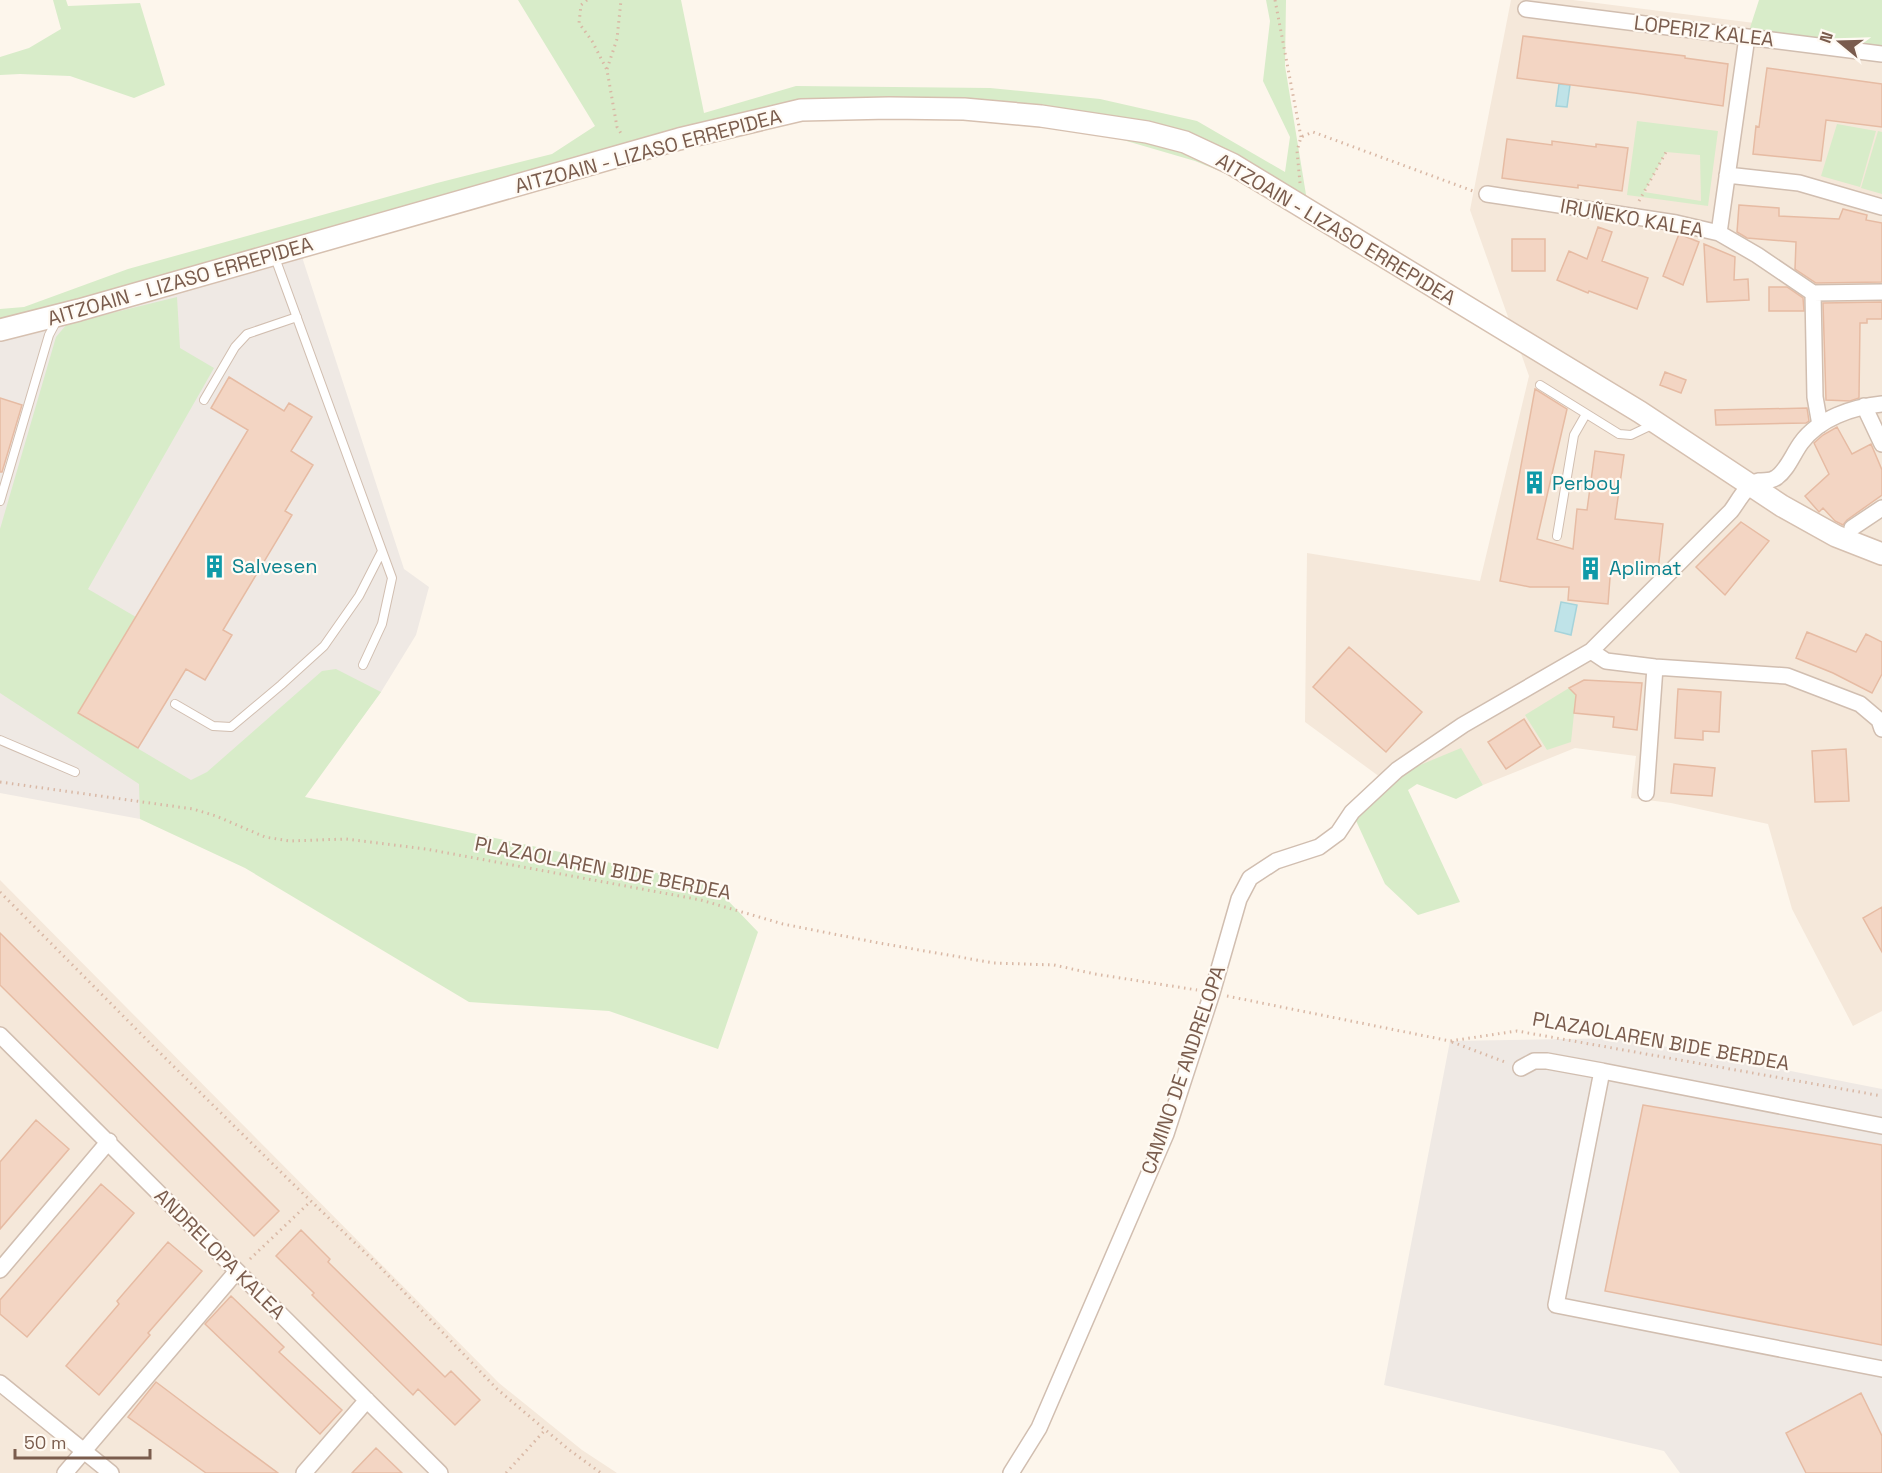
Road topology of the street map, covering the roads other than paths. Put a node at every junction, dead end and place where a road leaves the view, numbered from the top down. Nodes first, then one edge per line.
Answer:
1 (1526, 9) dead end
2 (1747, 37) junction
3 (1882, 54) edge
4 (1727, 175) junction
5 (1487, 194) road end
6 (1882, 207) edge
7 (1719, 233) junction
8 (274, 255) junction
9 (1882, 292) edge
10 (1813, 293) junction
11 (61, 315) junction
12 (297, 317) junction
13 (0, 330) edge
14 (1540, 385) dead end
15 (204, 400) dead end
16 (1882, 404) edge
17 (1864, 406) junction
18 (1586, 414) junction
19 (1657, 423) junction
20 (1820, 425) junction
21 (1882, 444) edge
22 (1750, 486) junction
23 (0, 501) edge
24 (1882, 508) edge
25 (1852, 528) dead end
26 (1557, 536) dead end
27 (382, 551) junction
28 (1882, 554) edge
29 (1591, 651) junction
30 (363, 665) dead end
31 (1655, 667) junction
32 (175, 704) dead end
33 (1881, 723) edge
34 (0, 740) edge
35 (75, 772) dead end
36 (1646, 793) dead end
37 (0, 1035) edge
38 (1521, 1068) road end
39 (1602, 1071) junction
40 (1882, 1126) edge
41 (109, 1141) junction
42 (0, 1270) edge
43 (237, 1271) junction
44 (1882, 1368) edge
45 (0, 1383) edge
46 (367, 1400) junction
47 (83, 1452) junction
48 (65, 1473) edge
49 (111, 1473) edge
50 (304, 1473) edge
51 (440, 1473) edge
52 (1011, 1473) edge

1 - 2 street, LOPERIZ KALEA
2 - 3 street, LOPERIZ KALEA
2 - 4 street, IRUÑEKO KALEA
4 - 6 street
4 - 7 street, IRUÑEKO KALEA
5 - 7 street, IRUÑEKO KALEA
7 - 10 street
8 - 11 street, AITZOAIN - LIZASO ERREPIDEA
8 - 12 lane
8 - 19 street, AITZOAIN - LIZASO ERREPIDEA
9 - 10 street
10 - 20 street
11 - 13 street, AITZOAIN - LIZASO ERREPIDEA
11 - 23 lane
12 - 15 lane
12 - 27 lane
14 - 18 lane
16 - 17 street
17 - 20 street
17 - 21 street
18 - 19 lane
18 - 26 lane
19 - 22 street, AITZOAIN - LIZASO ERREPIDEA
20 - 22 street
22 - 28 street, AITZOAIN - LIZASO ERREPIDEA
22 - 29 street, CAMINO DE ANDRELOPA
24 - 25 street
27 - 30 lane
27 - 32 lane
29 - 31 street
29 - 52 street, CAMINO DE ANDRELOPA
31 - 33 street
31 - 36 street
34 - 35 lane
37 - 41 street, ANDRELOPA KALEA
38 - 39 street
39 - 40 street
39 - 44 street
41 - 42 street
41 - 43 street, ANDRELOPA KALEA
43 - 46 street, ANDRELOPA KALEA
43 - 47 street
45 - 47 street
46 - 50 street
46 - 51 street, ANDRELOPA KALEA
47 - 48 street
47 - 49 street

